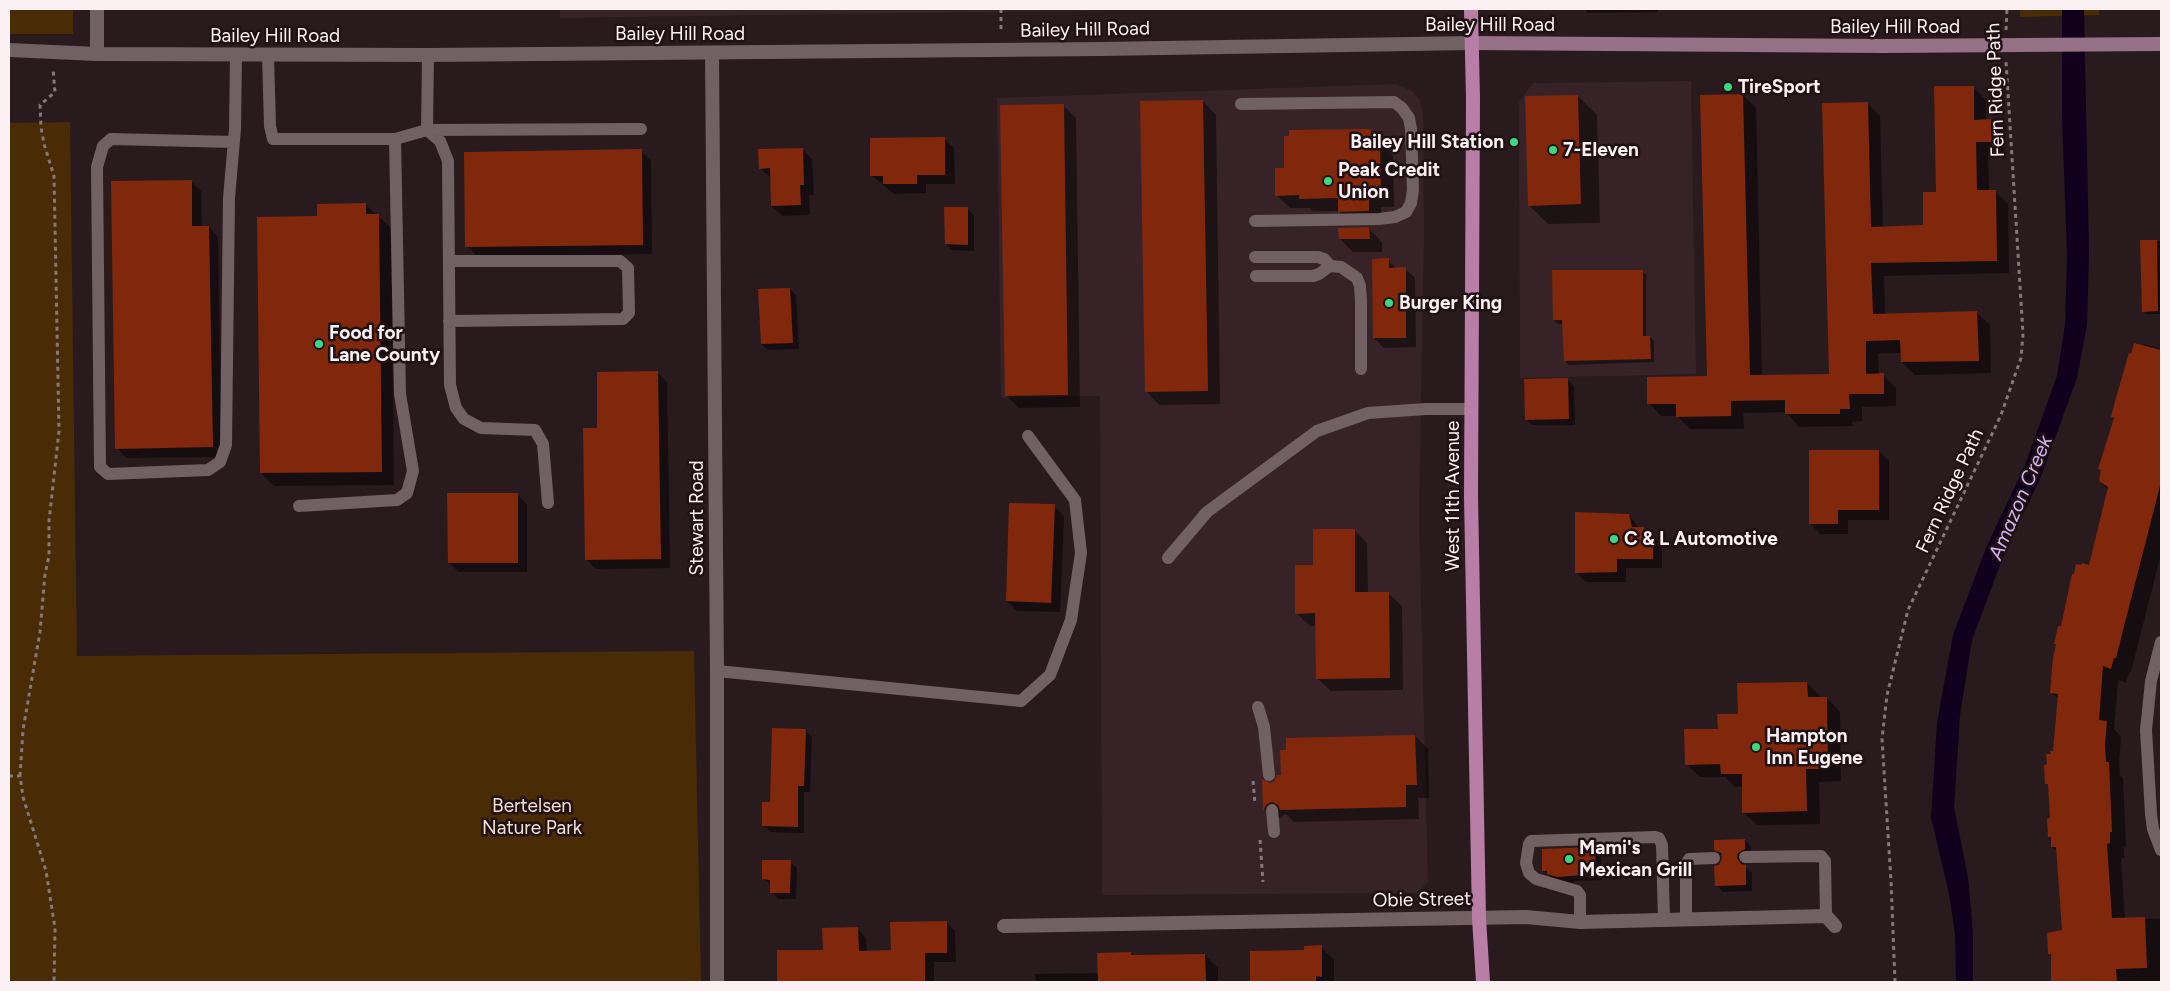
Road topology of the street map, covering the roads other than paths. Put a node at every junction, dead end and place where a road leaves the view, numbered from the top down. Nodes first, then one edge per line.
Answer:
1 (97, 9) edge
2 (1471, 9) edge
3 (1472, 43) junction
4 (2161, 44) edge
5 (9, 50) edge
6 (712, 53) junction
7 (98, 54) junction
8 (236, 55) junction
9 (268, 55) junction
10 (428, 55) junction
11 (1241, 104) dead end
12 (641, 129) dead end
13 (427, 130) junction
14 (395, 139) junction
15 (234, 142) junction
16 (1255, 221) dead end
17 (1255, 257) dead end
18 (449, 261) junction
19 (1330, 266) junction
20 (1256, 276) dead end
21 (449, 321) junction
22 (1361, 369) dead end
23 (1471, 409) junction
24 (1028, 436) dead end
25 (548, 503) dead end
26 (299, 506) dead end
27 (1168, 558) dead end
28 (2161, 642) edge
29 (717, 671) junction
30 (1258, 707) dead end
31 (1269, 776) dead end
32 (1272, 810) dead end
33 (1274, 832) dead end
34 (2161, 850) edge
35 (1745, 857) dead end
36 (1714, 858) dead end
37 (1479, 918) junction
38 (1686, 919) junction
39 (1664, 920) junction
40 (1831, 921) joint
41 (1580, 922) junction
42 (1004, 926) dead end
43 (716, 982) edge
44 (1483, 982) edge

1 - 7 street
2 - 3 main road, West 11th Avenue
3 - 4 main road, Bailey Hill Road
3 - 6 street, Bailey Hill Road
3 - 23 main road, West 11th Avenue
5 - 7 street, Bailey Hill Road
6 - 10 street, Bailey Hill Road
6 - 29 street, Stewart Road
7 - 8 street, Bailey Hill Road
8 - 9 street, Bailey Hill Road
8 - 15 lane
9 - 10 street, Bailey Hill Road
9 - 14 lane
10 - 13 lane
11 - 16 lane
12 - 13 lane
13 - 14 lane
13 - 18 lane
14 - 26 lane
15 - 15 lane
17 - 19 lane
18 - 21 lane
18 - 21 lane
19 - 20 lane
19 - 22 lane
21 - 25 lane
23 - 27 lane
23 - 37 main road, West 11th Avenue
24 - 29 lane
28 - 34 lane
29 - 43 street, Stewart Road
30 - 31 lane
32 - 33 lane
35 - 40 lane
36 - 38 lane
37 - 41 street, Obie Street
37 - 42 street, Obie Street
37 - 44 main road, West 11th Avenue
38 - 39 street, Obie Street
38 - 40 street, Obie Street
39 - 41 street, Obie Street
39 - 41 lane

